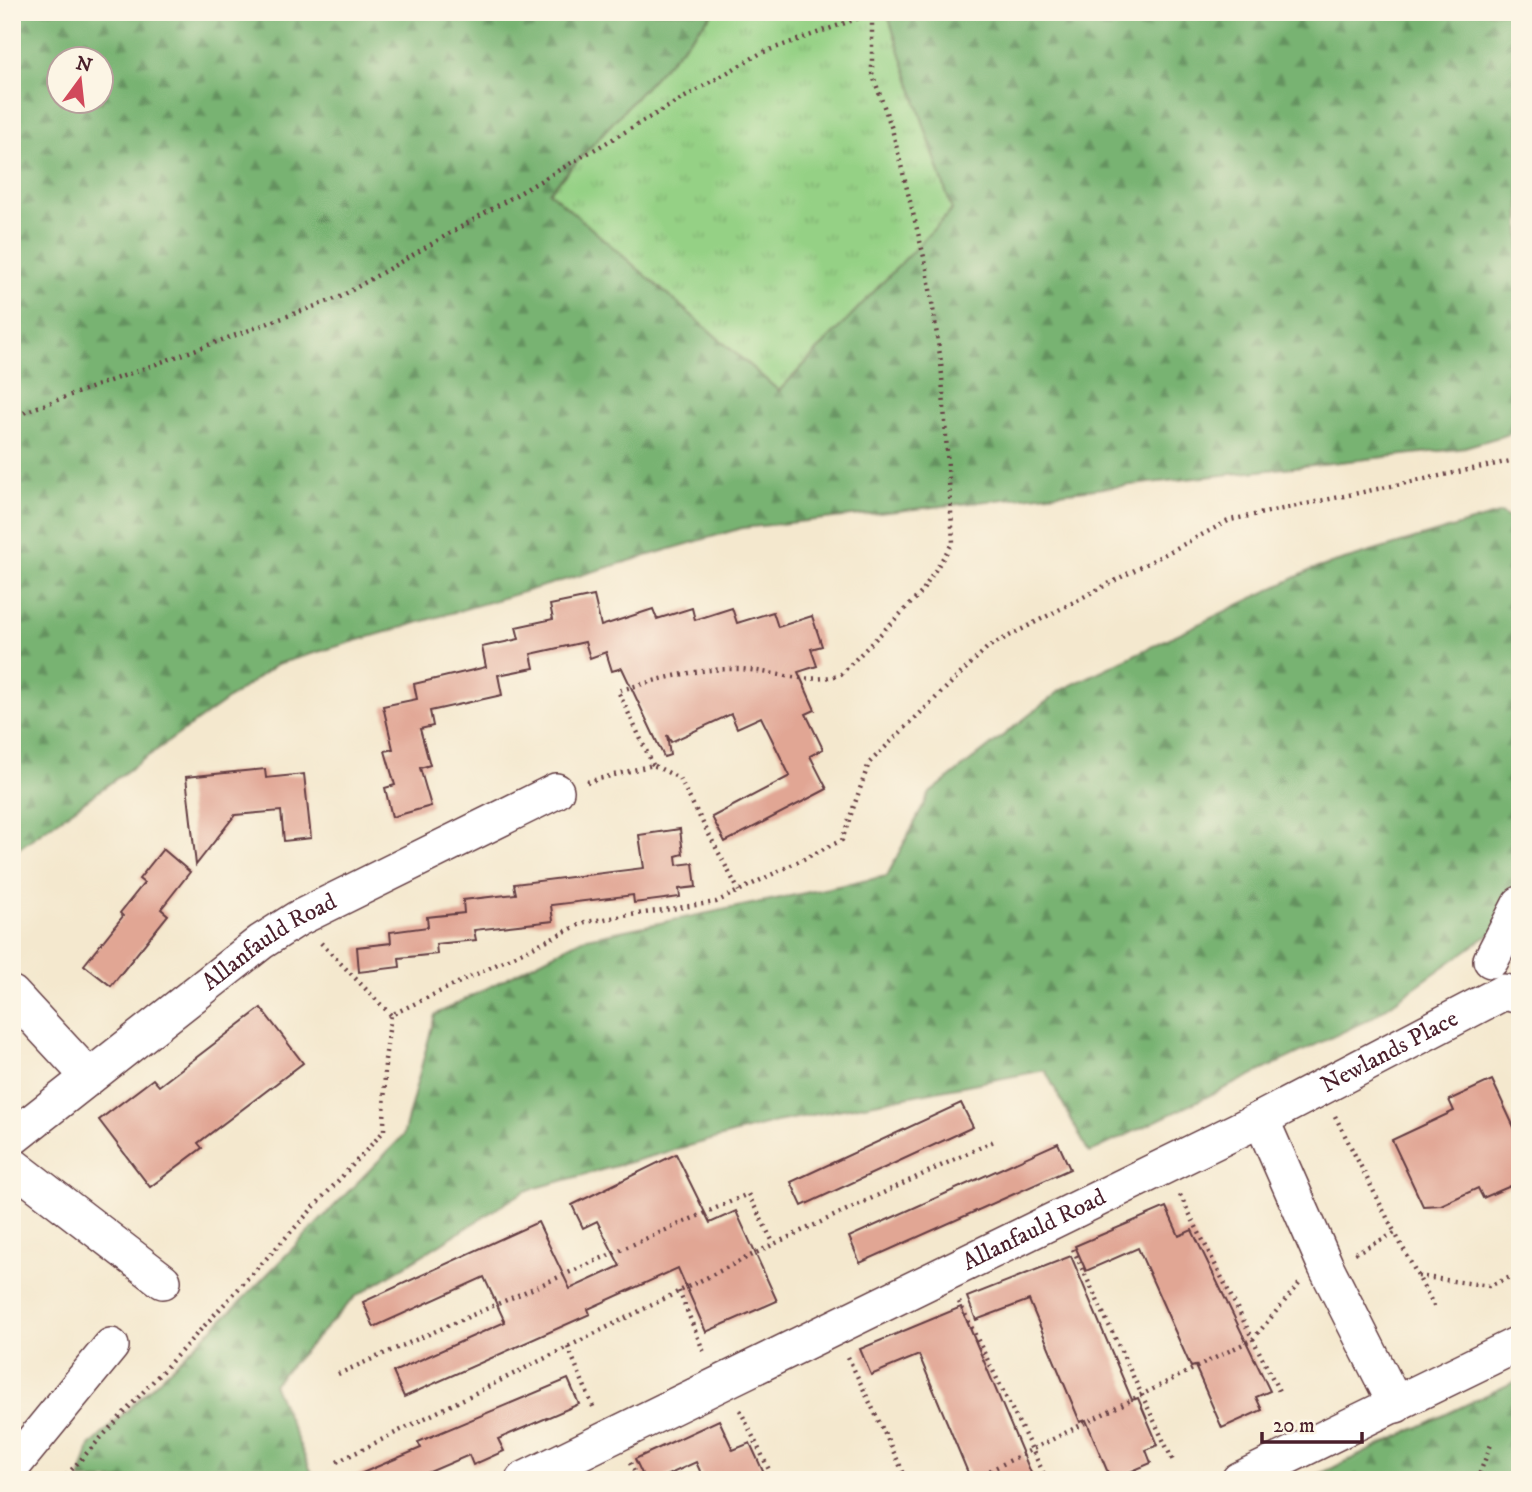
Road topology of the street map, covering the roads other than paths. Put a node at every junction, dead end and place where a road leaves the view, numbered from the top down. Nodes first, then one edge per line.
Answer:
1 (556, 790) road end
2 (1520, 904) edge
3 (1491, 960) dead end
4 (12, 994) edge
5 (1520, 996) edge
6 (89, 1077) junction
7 (1261, 1119) junction
8 (12, 1138) edge
9 (12, 1165) edge
10 (163, 1281) dead end
11 (1520, 1343) edge
12 (111, 1346) dead end
13 (1396, 1405) junction
14 (12, 1467) edge
15 (523, 1480) edge
16 (1239, 1480) edge

1 - 6 street, Allanfauld Road
2 - 3 street
4 - 6 street
5 - 7 street, Newlands Place
6 - 8 street, Allanfauld Road
7 - 13 street
7 - 15 street, Allanfauld Road
9 - 10 street
11 - 13 street
12 - 14 street
13 - 16 street

